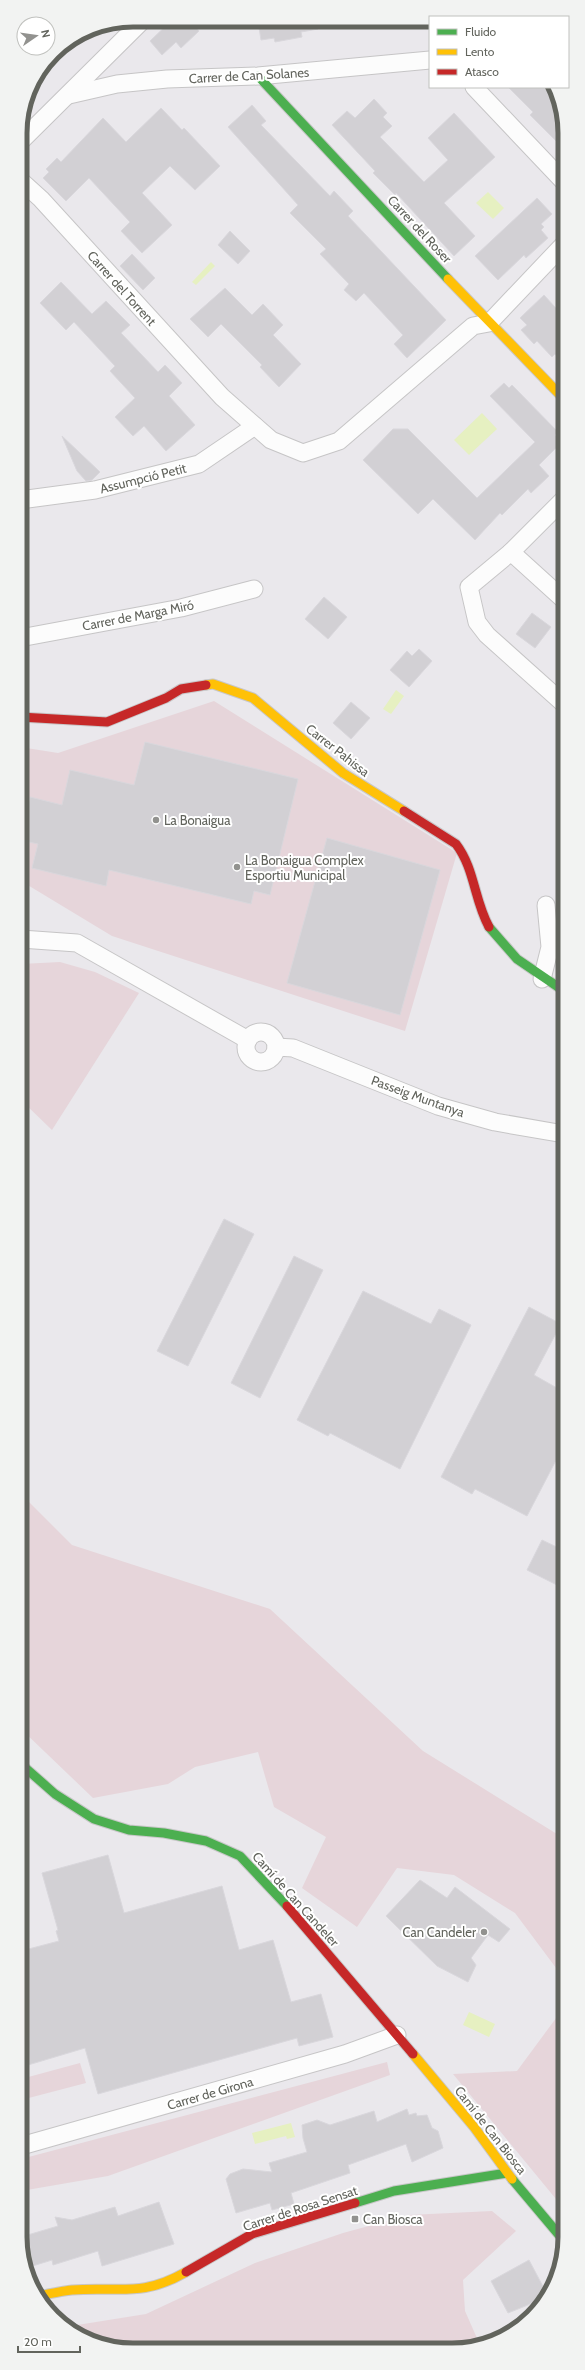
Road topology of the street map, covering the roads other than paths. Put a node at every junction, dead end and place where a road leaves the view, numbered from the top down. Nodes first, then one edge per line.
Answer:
1 (136, 27) edge
2 (429, 60) edge
3 (258, 76) junction
4 (475, 88) edge
5 (69, 95) junction
6 (27, 135) edge
7 (558, 176) edge
8 (27, 186) edge
9 (558, 250) edge
10 (489, 323) junction
11 (558, 392) edge
12 (255, 426) junction
13 (27, 499) edge
14 (558, 505) edge
15 (511, 552) junction
16 (254, 589) dead end
17 (558, 595) edge
18 (27, 637) edge
19 (558, 699) edge
20 (27, 717) edge
21 (546, 905) dead end
22 (27, 939) edge
23 (542, 979) junction
24 (558, 988) edge
25 (248, 1040) junction
26 (276, 1047) junction
27 (558, 1133) edge
28 (27, 1769) edge
29 (397, 2035) junction
30 (27, 2144) edge
31 (508, 2173) junction
32 (558, 2234) edge
33 (44, 2295) edge

1 - 5 street
2 - 3 street, Carrer de Can Solanes
3 - 5 street, Carrer de Can Solanes
3 - 10 street, Carrer del Roser
4 - 7 street
5 - 6 street
8 - 12 street, Carrer del Torrent
9 - 10 street
10 - 11 street, Carrer del Roser
10 - 12 street, Carrer del Torrent
12 - 13 street, Assumpció Petit
14 - 15 street
15 - 17 street
15 - 19 street
16 - 18 street, Carrer de Marga Miró
20 - 23 street, Carrer Pahissa
21 - 23 street
22 - 25 street
23 - 24 street, Carrer Pahissa
25 - 26 street
25 - 26 street
26 - 27 street, Passeig Muntanya
28 - 29 street, Camí de Can Candeler
29 - 30 street, Carrer de Girona
29 - 31 street, Camí de Can Biosca
31 - 32 street, Camí de Can Biosca
31 - 33 street, Carrer de Rosa Sensat

